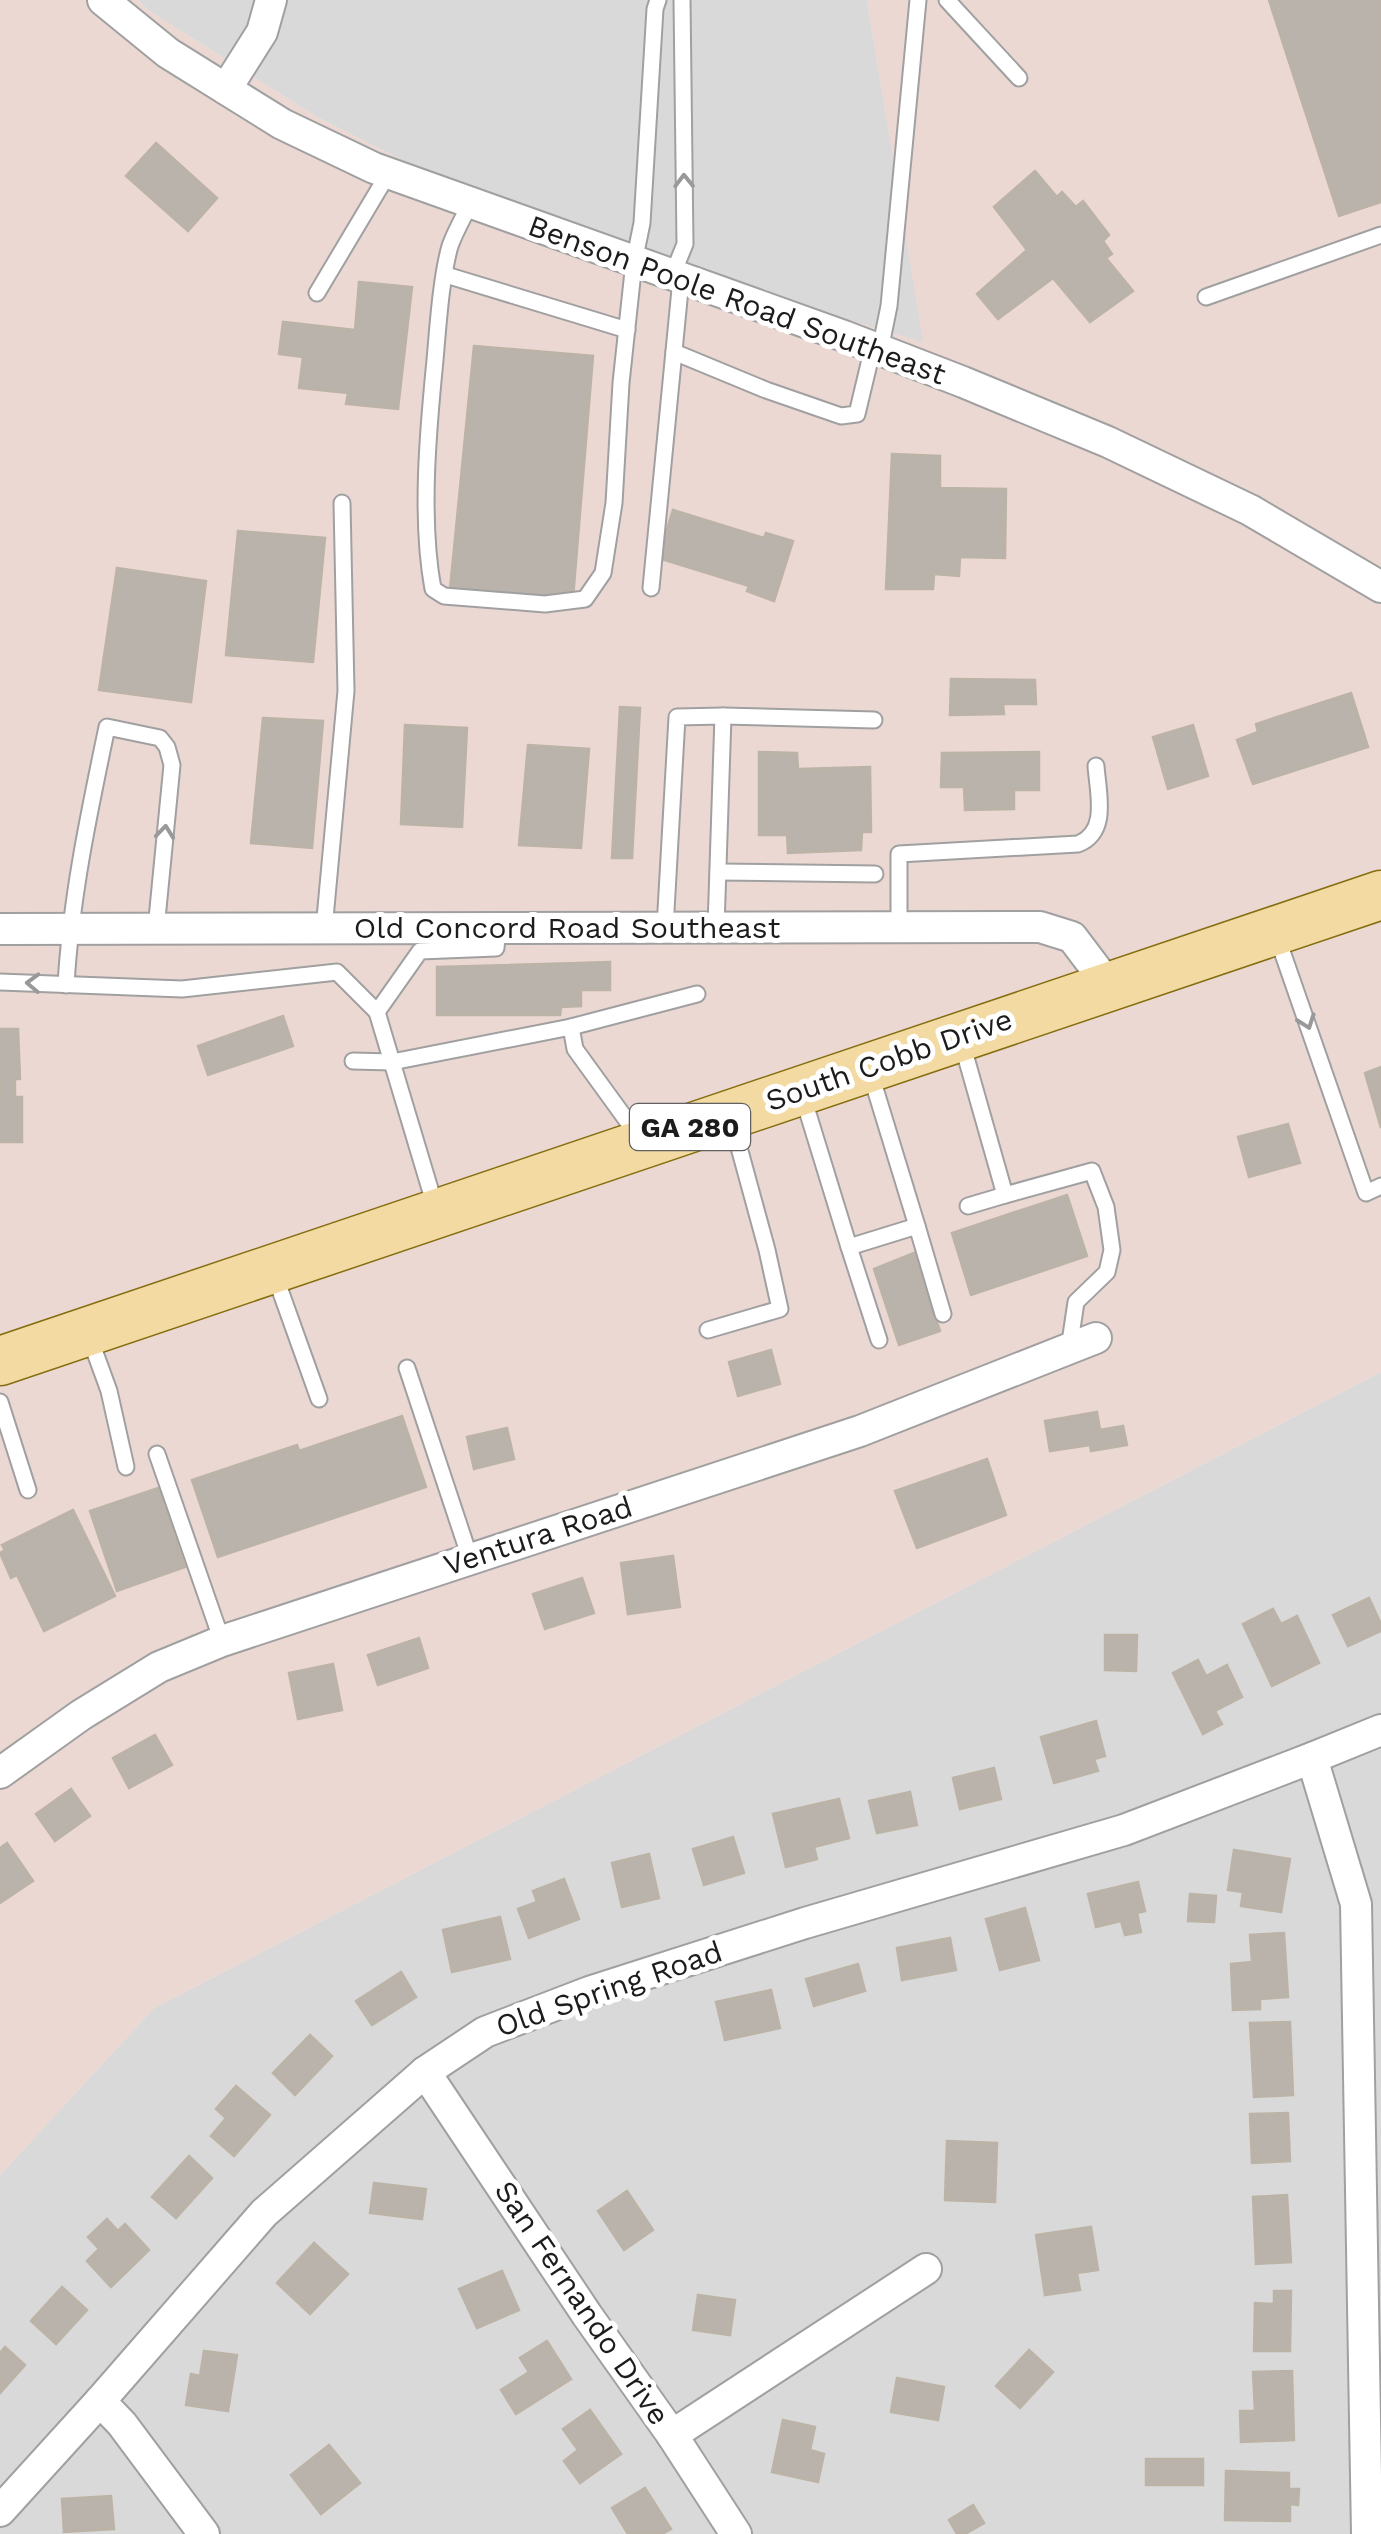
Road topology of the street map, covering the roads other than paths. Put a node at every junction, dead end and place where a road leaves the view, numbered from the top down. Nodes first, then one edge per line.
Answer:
1 (103, 0) edge
2 (272, 0) edge
3 (658, 0) edge
4 (682, 0) edge
5 (918, 0) edge
6 (947, 0) edge
7 (1019, 78) dead end
8 (226, 89) junction
9 (388, 174) junction
10 (470, 204) junction
11 (1381, 235) edge
12 (634, 262) junction
13 (446, 274) junction
14 (677, 278) junction
15 (317, 293) dead end
16 (1206, 297) dead end
17 (627, 330) junction
18 (877, 349) junction
19 (674, 352) junction
20 (342, 503) dead end
21 (1381, 587) edge
22 (652, 588) dead end
23 (723, 716) junction
24 (874, 720) dead end
25 (1096, 766) dead end
26 (718, 872) junction
27 (875, 874) dead end
28 (1381, 895) edge
29 (899, 927) junction
30 (0, 928) edge
31 (498, 928) junction
32 (665, 928) junction
33 (716, 928) junction
34 (69, 929) junction
35 (156, 929) junction
36 (324, 929) junction
37 (1274, 930) junction
38 (0, 982) edge
39 (66, 985) junction
40 (1108, 986) junction
41 (697, 994) dead end
42 (377, 1012) junction
43 (571, 1027) junction
44 (960, 1036) junction
45 (354, 1061) dead end
46 (392, 1062) junction
47 (868, 1067) junction
48 (801, 1090) junction
49 (730, 1114) junction
50 (643, 1143) junction
51 (1381, 1186) edge
52 (1005, 1195) junction
53 (968, 1206) dead end
54 (437, 1213) junction
55 (918, 1226) junction
56 (849, 1246) junction
57 (272, 1269) junction
58 (943, 1314) dead end
59 (708, 1330) dead end
60 (87, 1332) junction
61 (879, 1340) dead end
62 (1082, 1344) joint
63 (0, 1361) edge
64 (407, 1368) dead end
65 (319, 1399) dead end
66 (0, 1402) edge
67 (157, 1454) dead end
68 (126, 1467) dead end
69 (28, 1490) dead end
70 (470, 1558) junction
71 (222, 1641) junction
72 (1381, 1730) edge
73 (1312, 1758) junction
74 (1, 1771) edge
75 (425, 2072) junction
76 (926, 2269) dead end
77 (100, 2401) junction
78 (672, 2434) junction
79 (0, 2511) edge
80 (204, 2534) edge
81 (736, 2534) edge
82 (1368, 2534) edge

1 - 8 street, Benson Poole Road Southeast
2 - 8 street
3 - 12 lane
14 -> 4 lane
5 - 18 lane
6 - 7 lane
8 - 9 street, Benson Poole Road Southeast
9 - 10 street, Benson Poole Road Southeast
9 - 15 lane
10 - 12 street, Benson Poole Road Southeast
10 - 13 lane
11 - 16 lane
12 - 14 street, Benson Poole Road Southeast
12 - 17 lane
13 - 17 lane
13 - 17 lane
14 - 18 street, Benson Poole Road Southeast
14 - 19 lane
18 - 19 lane
18 - 21 street, Benson Poole Road Southeast
19 - 22 lane
20 - 36 lane
23 - 24 lane
23 - 26 lane
23 - 32 lane
25 - 29 lane
26 - 27 lane
26 - 33 lane
28 - 37 main road, South Cobb Drive / GA 280
29 - 33 street, Old Concord Road Southeast
29 - 40 street, Old Concord Road Southeast
30 - 34 street, Old Concord Road Southeast
31 - 32 street, Old Concord Road Southeast
31 - 36 street, Old Concord Road Southeast
31 - 42 lane
32 - 33 street, Old Concord Road Southeast
34 - 35 street, Old Concord Road Southeast
35 -> 34 lane
34 - 39 lane
35 - 36 street, Old Concord Road Southeast
37 - 40 main road, South Cobb Drive / GA 280
37 -> 51 lane
39 -> 38 lane
39 - 42 lane
40 - 44 main road, South Cobb Drive / GA 280
41 - 43 lane
42 - 46 lane
43 - 46 lane
43 - 50 lane
44 - 47 main road, South Cobb Drive / GA 280
44 - 52 lane
45 - 46 lane
46 - 54 lane
47 - 48 main road, South Cobb Drive / GA 280
47 - 55 lane
48 - 49 main road, South Cobb Drive / GA 280
48 - 56 lane
49 - 50 main road, South Cobb Drive / GA 280
49 - 59 lane
50 - 54 main road, South Cobb Drive / GA 280
52 - 53 lane
52 - 62 lane
54 - 57 main road, South Cobb Drive / GA 280
55 - 56 lane
55 - 58 lane
56 - 61 lane
57 - 60 main road, South Cobb Drive / GA 280
57 - 65 lane
60 - 63 main road, South Cobb Drive / GA 280
60 - 68 lane
62 - 70 street, Ventura Road
64 - 70 lane
66 - 69 lane
67 - 71 lane
70 - 71 street, Ventura Road
71 - 74 street, Ventura Road
72 - 73 street, Old Spring Road
73 - 75 street, Old Spring Road
73 - 82 street
75 - 77 street, Old Spring Road
75 - 78 street, San Fernando Drive
76 - 78 street
77 - 79 street, Old Spring Road
77 - 80 street
78 - 81 street, San Fernando Drive

